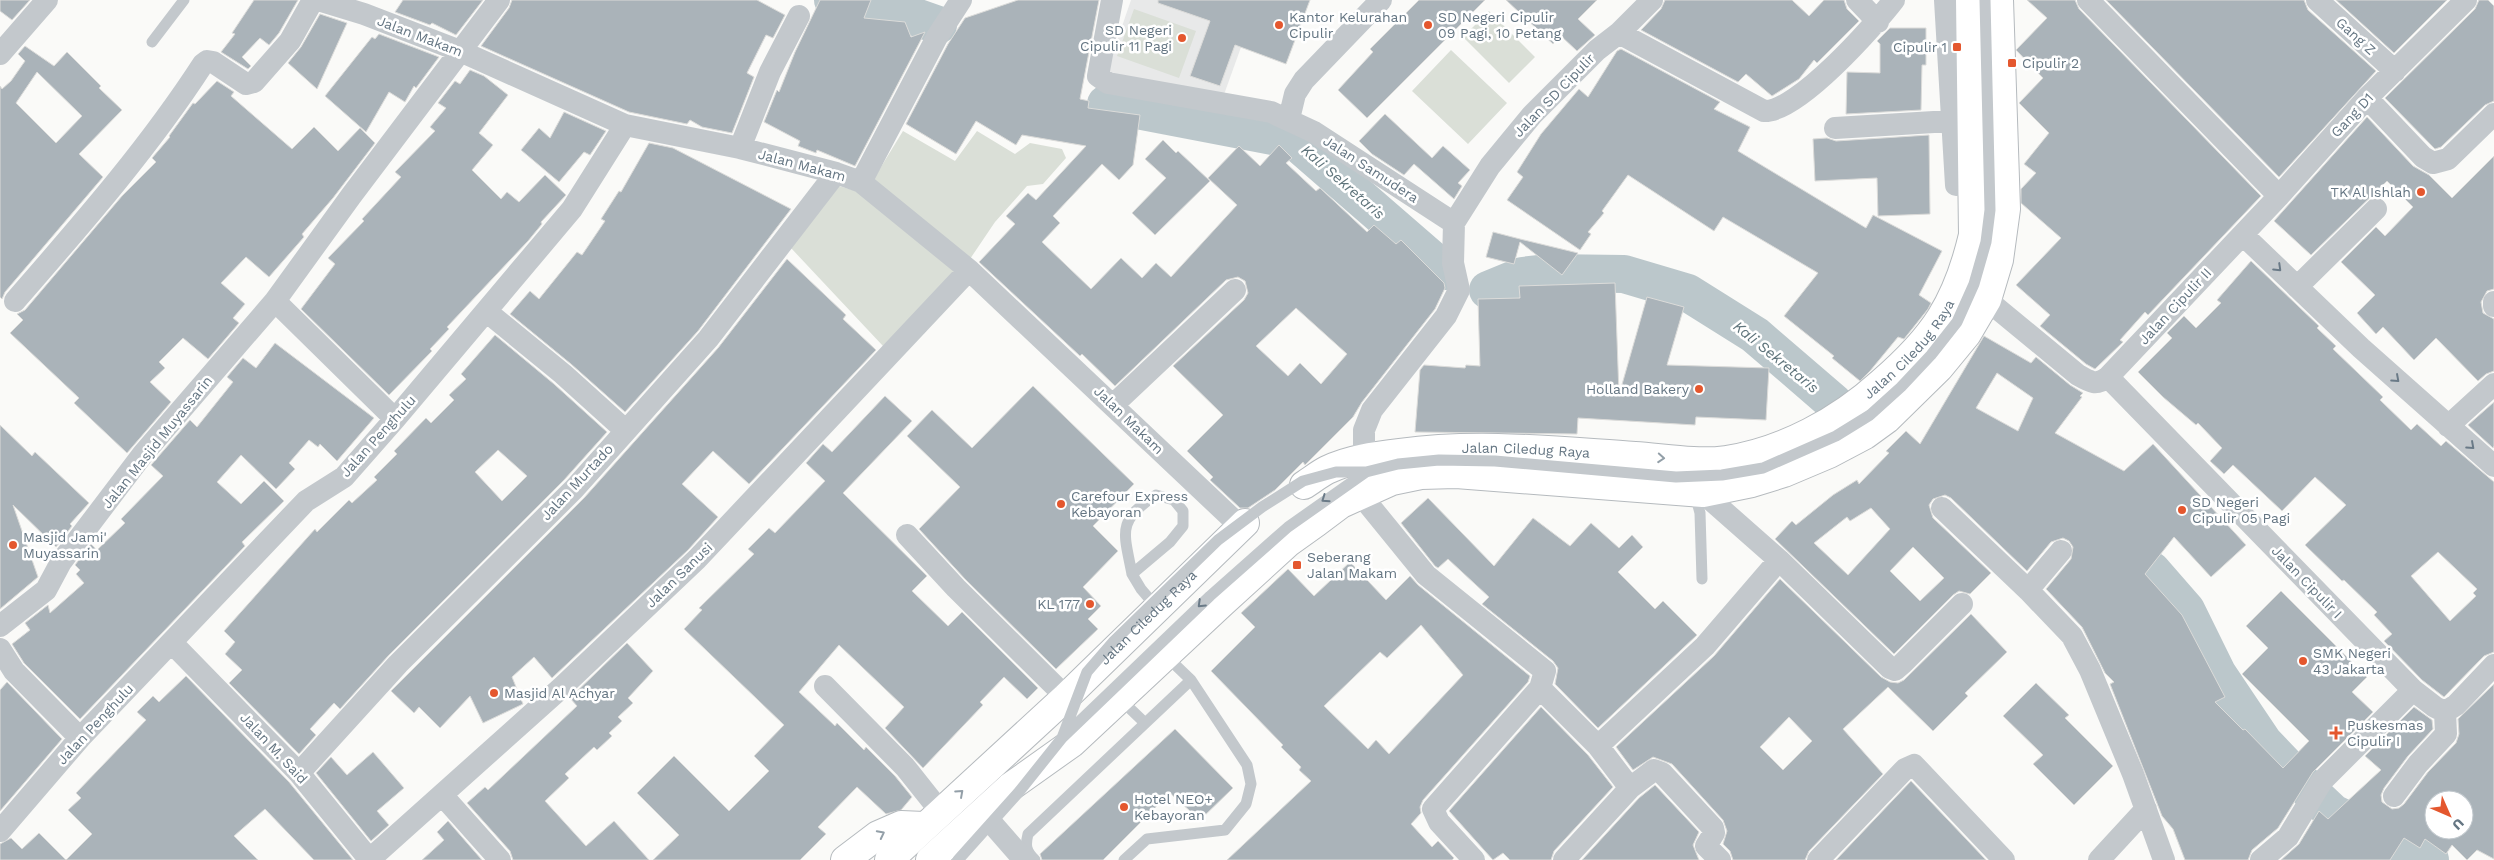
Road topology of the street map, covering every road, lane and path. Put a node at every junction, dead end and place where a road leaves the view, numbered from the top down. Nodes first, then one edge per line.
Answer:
1 (47, 0) edge
2 (184, 0) edge
3 (313, 0) edge
4 (318, 0) edge
5 (499, 0) edge
6 (961, 0) edge
7 (1112, 0) edge
8 (1381, 0) edge
9 (1652, 0) edge
10 (1857, 0) edge
11 (1894, 0) edge
12 (1945, 0) edge
13 (1970, 0) edge
14 (1985, 0) edge
15 (1999, 0) edge
16 (2088, 0) edge
17 (2317, 0) edge
18 (2466, 0) edge
19 (370, 7) edge
20 (799, 16) dead end
21 (1878, 22) junction
22 (1619, 33) junction
23 (152, 42) dead end
24 (460, 51) junction
25 (0, 54) edge
26 (2395, 72) junction
27 (2367, 98) junction
28 (2494, 114) edge
29 (2004, 118) junction
30 (1289, 119) junction
31 (1962, 120) junction
32 (625, 125) junction
33 (1835, 128) dead end
34 (740, 148) junction
35 (836, 173) junction
36 (861, 182) junction
37 (1956, 185) dead end
38 (2279, 196) junction
39 (2376, 210) dead end
40 (1454, 223) junction
41 (2243, 234) junction
42 (969, 270) junction
43 (2297, 287) junction
44 (1235, 290) dead end
45 (1986, 300) junction
46 (15, 301) dead end
47 (275, 301) junction
48 (2494, 302) edge
49 (2494, 306) edge
50 (486, 311) junction
51 (2108, 377) junction
52 (2494, 384) edge
53 (1113, 405) junction
54 (395, 419) junction
55 (2448, 426) junction
56 (625, 430) junction
57 (2494, 466) edge
58 (1363, 475) junction
59 (1699, 493) junction
60 (1942, 508) dead end
61 (1240, 526) junction
62 (907, 535) dead end
63 (2062, 551) dead end
64 (1779, 560) junction
65 (1132, 574) junction
66 (1702, 579) dead end
67 (2028, 590) junction
68 (1962, 604) dead end
69 (1158, 609) junction
70 (0, 626) edge
71 (172, 643) junction
72 (0, 649) edge
73 (1166, 656) junction
74 (2494, 665) edge
75 (1093, 671) junction
76 (1190, 680) junction
77 (826, 686) dead end
78 (1540, 688) junction
79 (2413, 690) junction
80 (1066, 697) junction
81 (1120, 699) junction
82 (2445, 712) junction
83 (1145, 723) junction
84 (80, 738) junction
85 (1062, 738) junction
86 (1598, 746) junction
87 (299, 773) junction
88 (1630, 788) junction
89 (443, 796) junction
90 (2394, 796) dead end
91 (2146, 809) junction
92 (982, 812) junction
93 (932, 818) junction
94 (0, 832) edge
95 (1465, 857) edge
96 (2002, 859) edge
97 (369, 860) edge
98 (500, 860) edge
99 (845, 860) edge
100 (889, 860) edge
101 (930, 860) edge
102 (958, 860) edge
103 (1024, 860) edge
104 (1035, 860) edge
105 (1124, 860) edge
106 (1564, 860) edge
107 (1720, 860) edge
108 (1818, 860) edge
109 (2099, 860) edge
110 (2164, 860) edge
111 (2261, 860) edge

1 - 25 street
2 - 23 lane
3 - 46 street
4 - 19 street, Jalan Makam
5 - 24 street
6 - 36 street
7 - 30 street, Jalan Samudera
8 - 30 street
9 - 22 street, Jalan SD Cipulir
10 - 21 street
11 - 21 street
12 - 31 street
13 - 31 main road, Jalan Ciledug Raya
14 - 58 lane, bridge
15 - 29 main road, Jalan Ciledug Raya
16 - 38 street
17 - 26 street, Gang Z
18 - 26 street, Gang D1
19 - 24 street, Jalan Makam
20 - 34 street
21 - 22 street
22 - 40 street, Jalan SD Cipulir
24 - 32 street, Jalan Makam
24 - 47 street, Jalan Masjid Muyassarin
26 - 27 street, Gang D1
27 - 28 street
27 - 38 street, Gang D1
29 - 31 street
29 - 45 main road, Jalan Ciledug Raya
30 - 40 street, Jalan Samudera
31 - 33 street
31 - 37 street
58 -> 31 main road, Jalan Ciledug Raya
32 - 34 street, Jalan Makam
32 - 50 street, Jalan Penghulu
34 - 35 street, Jalan Makam
35 - 36 street, Jalan Makam
35 - 56 street, Jalan Murtado
36 - 42 street, Jalan Makam
38 - 41 street, Gang D1
39 - 43 street
40 - 58 street
41 -> 43 street
41 - 51 street, Jalan Cipulir II
42 - 53 street, Jalan Makam
42 - 89 street, Jalan Sanusi
43 -> 55 street
44 - 53 street
45 - 51 street
45 - 59 main road, Jalan Ciledug Raya
47 - 54 street
47 - 70 street, Jalan Masjid Muyassarin
48 - 49 street
50 - 54 street, Jalan Penghulu
50 - 56 street
51 - 79 street, Jalan Cipulir I
52 - 55 street
53 - 61 street, Jalan Makam
54 - 71 street, Jalan Penghulu
55 -> 57 street
56 - 87 street, Jalan Murtado
58 - 59 main road, Jalan Ciledug Raya
58 - 61 main road, Jalan Ciledug Raya
58 - 73 main road, Jalan Ciledug Raya
58 - 78 street
58 -> 85 lane, bridge
58 - 85 lane, bridge
59 - 64 street
59 - 66 lane
60 - 67 street
61 - 69 main road, Jalan Ciledug Raya
62 - 80 street
63 - 67 street
64 - 68 street
64 - 86 street
65 - 65 lane
65 - 69 lane
67 - 91 street
69 - 75 main road, Jalan Ciledug Raya
71 - 84 street, Jalan Penghulu
71 - 87 street, Jalan M. Said
72 - 84 street
73 - 76 lane
73 - 81 main road, Jalan Ciledug Raya
74 - 82 street
75 - 80 main road, Jalan Ciledug Raya
75 - 81 main road
76 - 83 lane
76 - 105 lane
77 - 93 street
78 - 86 street
78 - 95 street
79 - 82 street, Jalan Cipulir I
79 - 111 street
93 -> 80 main road, Jalan Ciledug Raya
81 - 83 lane
81 - 92 main road, Jalan Ciledug Raya
82 - 90 street
83 - 104 lane
84 - 94 street, Jalan Penghulu
85 - 102 lane, bridge
86 - 88 street
87 - 97 street, Jalan M. Said
88 - 106 street
88 - 107 street
89 - 97 street, Jalan Sanusi
89 - 98 street
91 - 109 street
91 - 110 street
92 - 101 main road, Jalan Ciledug Raya
92 - 103 street
99 -> 93 main road
93 - 100 main road, Jalan Ciledug Raya
96 - 108 street

